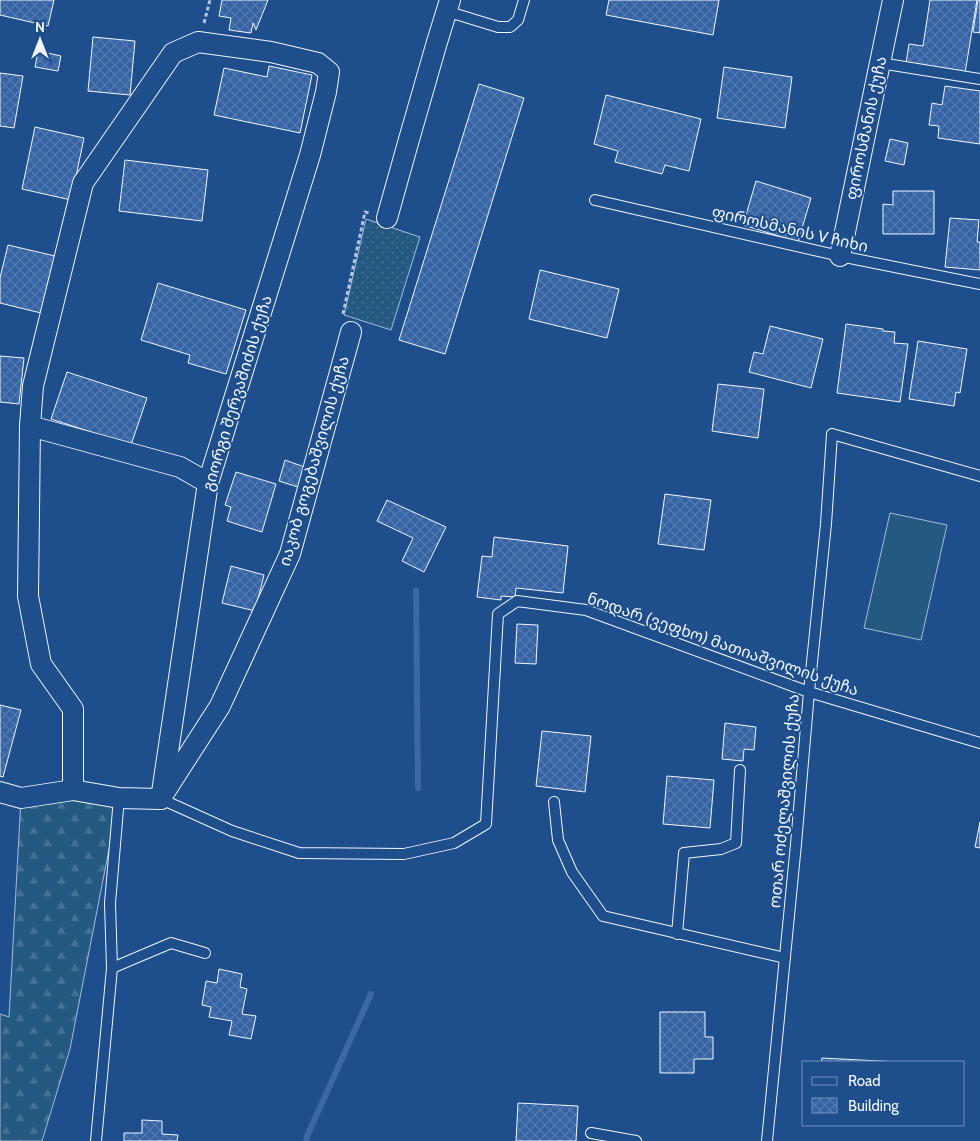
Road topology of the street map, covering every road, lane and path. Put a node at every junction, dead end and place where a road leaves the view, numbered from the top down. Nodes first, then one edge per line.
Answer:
1 (524, 0) edge
2 (892, 0) edge
3 (448, 5) edge
4 (880, 63) junction
5 (980, 80) edge
6 (595, 200) dead end
7 (387, 218) joint
8 (840, 256) junction
9 (980, 284) edge
10 (346, 325) joint
11 (30, 426) junction
12 (980, 476) edge
13 (208, 483) junction
14 (809, 692) junction
15 (980, 743) edge
16 (740, 770) dead end
17 (73, 790) junction
18 (0, 792) edge
19 (119, 798) junction
20 (161, 799) junction
21 (554, 802) dead end
22 (677, 934) junction
23 (205, 953) dead end
24 (785, 958) junction
25 (112, 968) junction
26 (590, 1133) dead end
27 (96, 1141) edge
28 (636, 1141) edge
29 (767, 1141) edge

1 - 3 lane
2 - 4 street, ფიროსმანის ქუჩა
3 - 7 street
4 - 5 lane
4 - 8 street, ფიროსმანის ქუჩა
6 - 8 lane, ფიროსმანის V ჩიხი
7 - 10 path
8 - 9 lane, ფიროსმანის V ჩიხი
10 - 20 street, იაკობ გოგებაშვილის ქუჩა
11 - 13 street
11 - 13 street, გიორგი შერვაშიძის ქუჩა
11 - 17 street
12 - 14 lane, ოთარ ოძელაშვილის ქუჩა
13 - 20 street, გიორგი შერვაშიძის ქუჩა
14 - 15 lane, ნოდარ (ვეფხო) მათიაშვილის ქუჩა
14 - 20 lane, ნოდარ (ვეფხო) მათიაშვილის ქუჩა
14 - 24 lane, ოთარ ოძელაშვილის ქუჩა
16 - 22 lane
17 - 18 street
17 - 19 street
19 - 20 street
19 - 25 lane
21 - 22 lane
22 - 24 lane
23 - 25 lane
24 - 29 lane, ოთარ ოძელაშვილის ქუჩა
25 - 27 lane
26 - 28 lane

